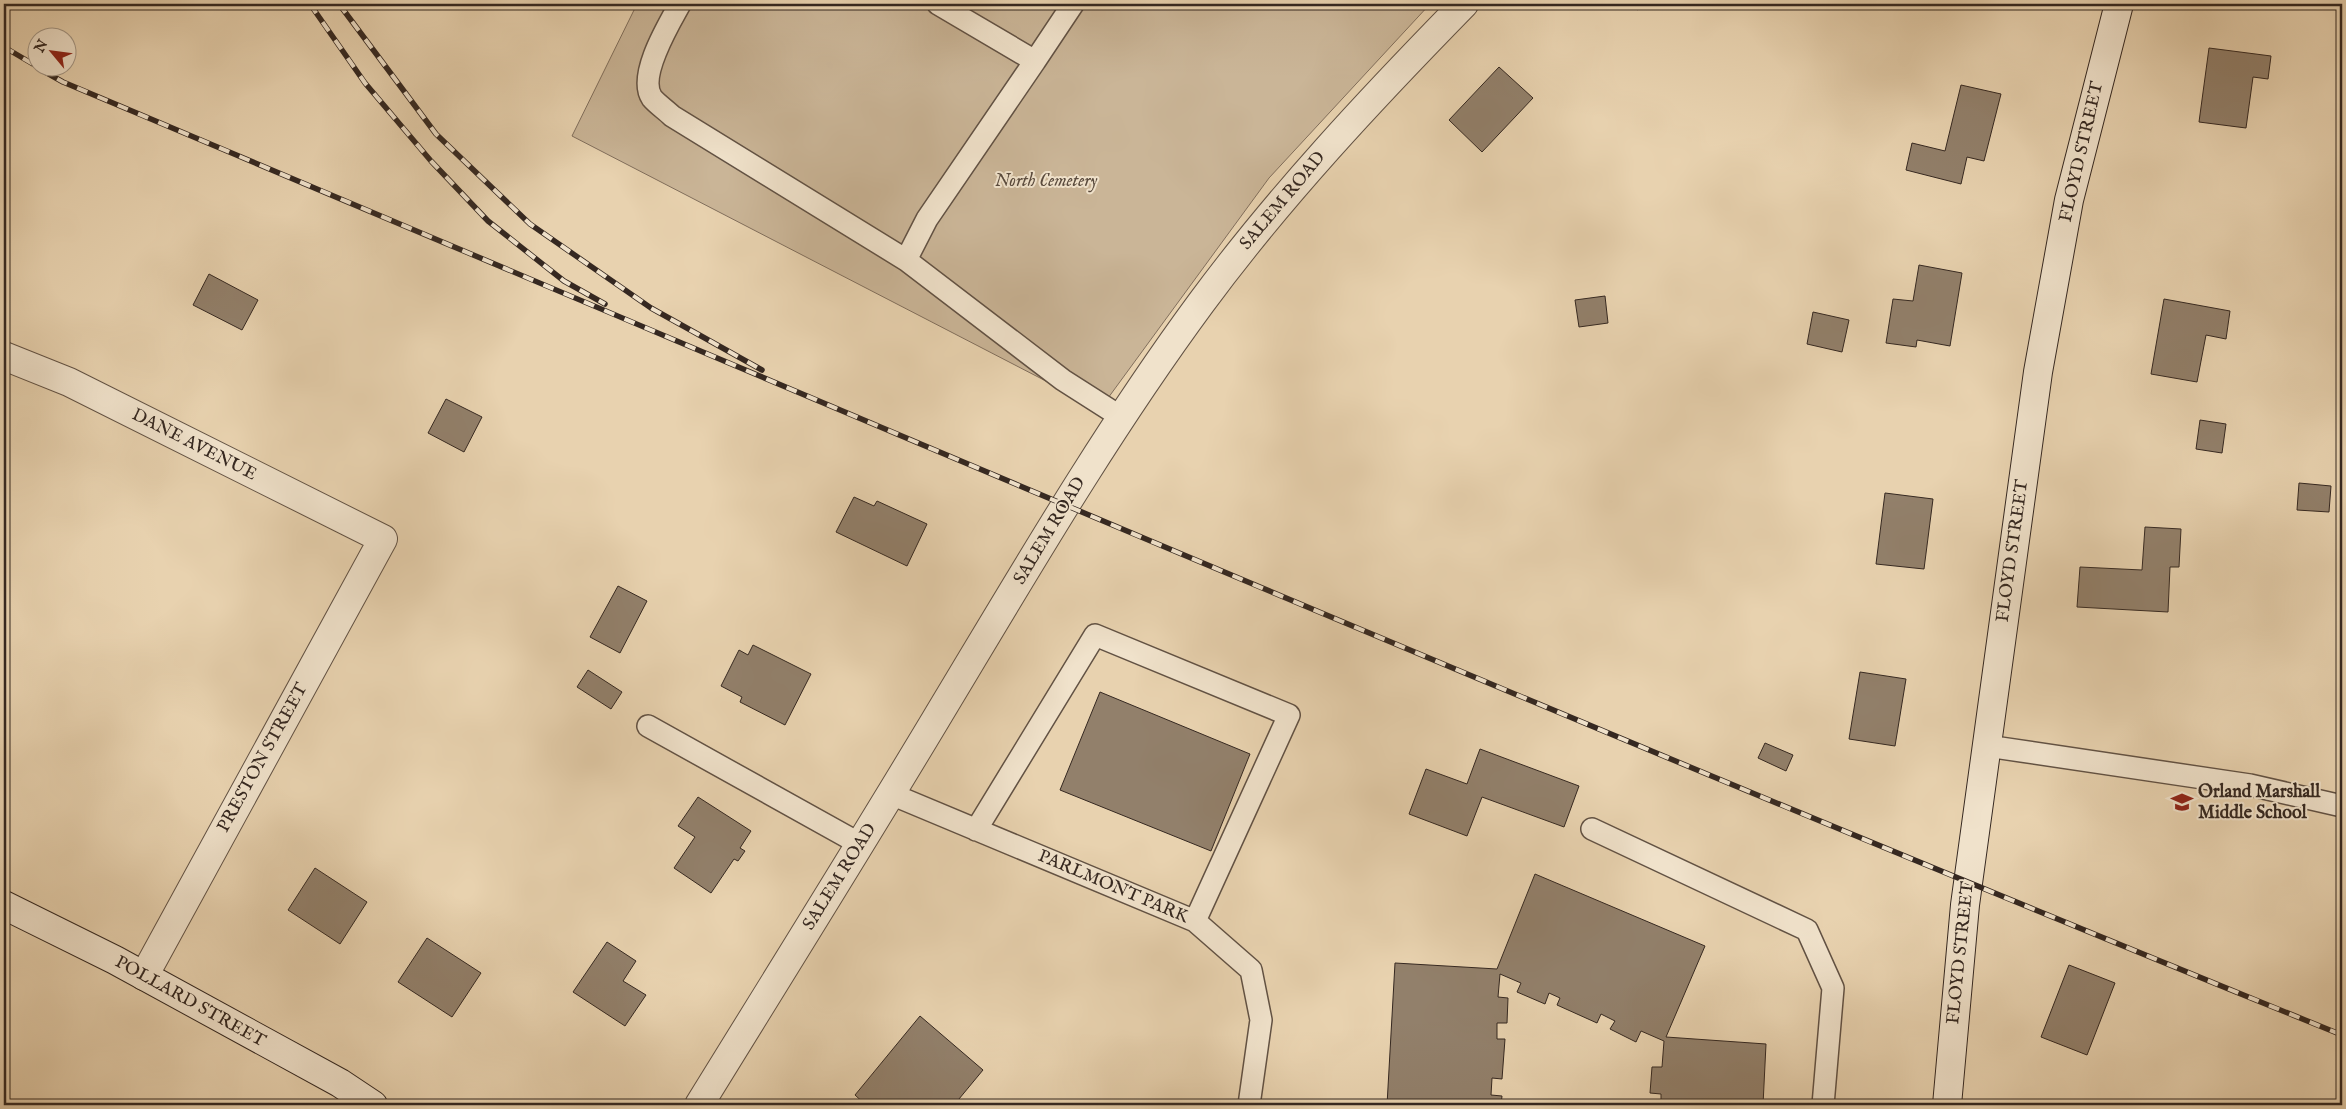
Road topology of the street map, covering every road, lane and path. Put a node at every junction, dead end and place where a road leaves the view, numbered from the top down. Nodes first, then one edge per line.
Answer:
1 (680, 4) edge
2 (938, 4) edge
3 (1073, 4) edge
4 (1464, 4) edge
5 (2119, 4) edge
6 (1035, 61) junction
7 (906, 260) junction
8 (4, 356) edge
9 (1121, 417) junction
10 (383, 539) joint
11 (648, 726) dead end
12 (1987, 746) junction
13 (891, 794) junction
14 (2342, 806) edge
15 (1592, 829) dead end
16 (976, 830) junction
17 (860, 844) junction
18 (5, 907) edge
19 (1196, 921) junction
20 (144, 976) junction
21 (373, 1105) edge
22 (699, 1105) edge
23 (1249, 1105) edge
24 (1823, 1105) edge
25 (1947, 1105) edge

1 - 7 lane
2 - 6 lane
3 - 6 lane
4 - 9 street, SALEM ROAD
5 - 12 street, FLOYD STREET
6 - 7 lane
7 - 9 lane
8 - 10 street, DANE AVENUE
9 - 13 street, SALEM ROAD
10 - 20 street, PRESTON STREET
11 - 17 lane
12 - 14 lane
12 - 25 street, FLOYD STREET
13 - 16 lane, PARLMONT PARK
13 - 17 street, SALEM ROAD
15 - 24 lane
16 - 19 lane, PARLMONT PARK
16 - 19 lane
17 - 22 street, SALEM ROAD
18 - 20 street, POLLARD STREET
19 - 23 lane, PARLMONT PARK
20 - 21 street, POLLARD STREET

